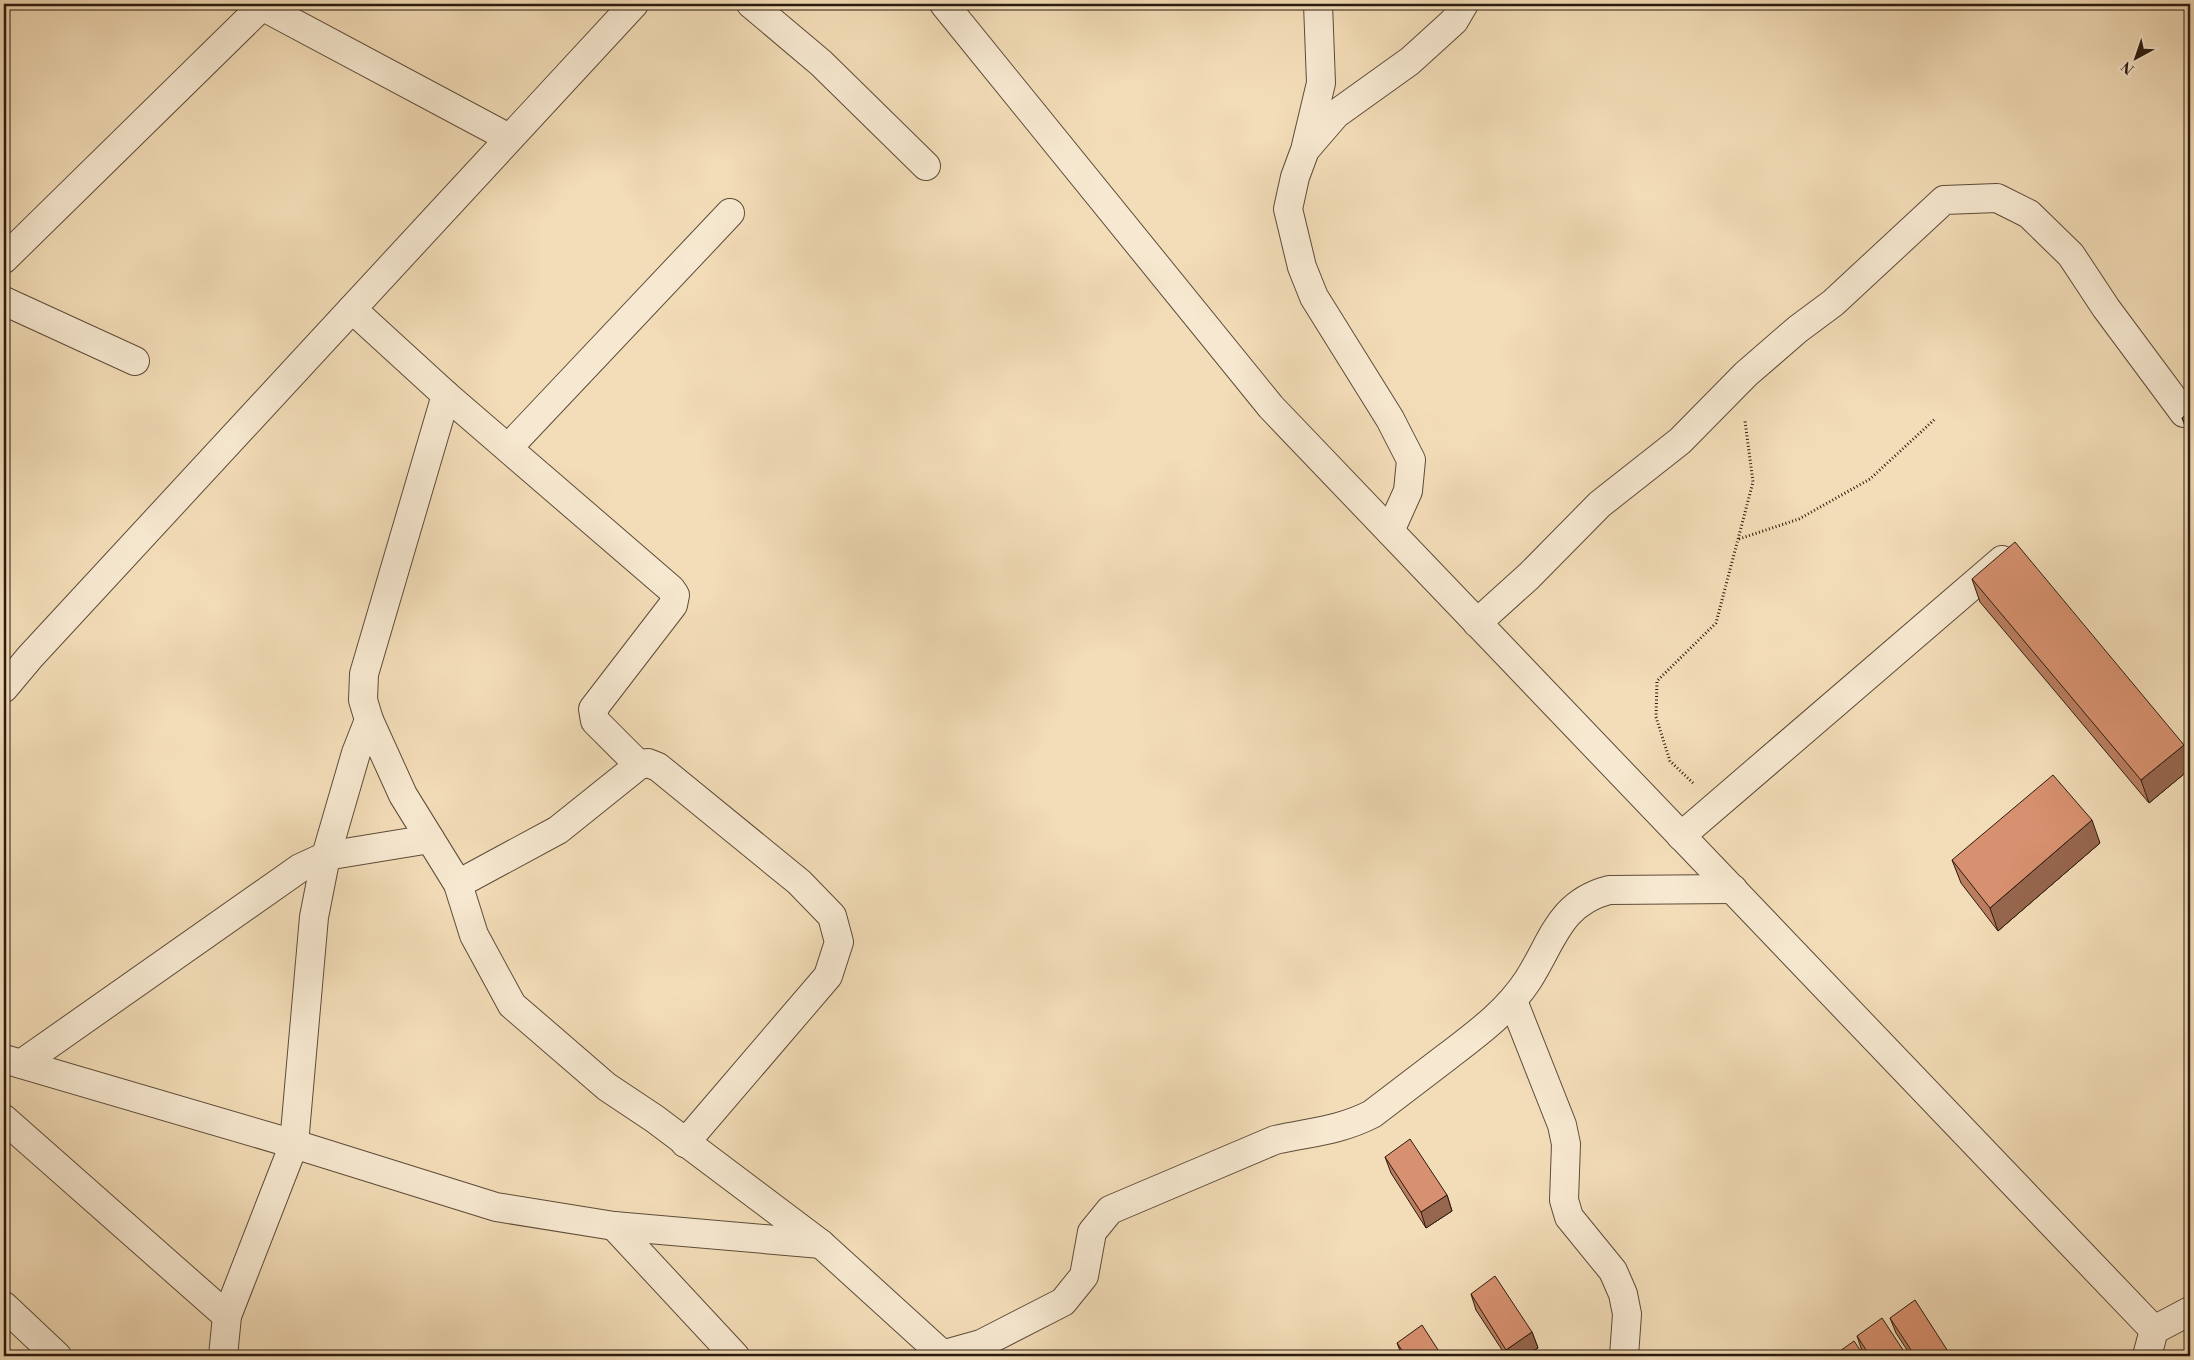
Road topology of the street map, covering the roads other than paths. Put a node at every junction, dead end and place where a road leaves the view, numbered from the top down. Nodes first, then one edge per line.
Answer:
1 (634, 4) edge
2 (751, 4) edge
3 (944, 4) edge
4 (1318, 4) edge
5 (1464, 4) edge
6 (260, 5) edge
7 (509, 138) junction
8 (1305, 150) junction
9 (926, 166) dead end
10 (730, 213) dead end
11 (4, 259) edge
12 (4, 301) edge
13 (352, 309) junction
14 (135, 362) dead end
15 (446, 395) junction
16 (2190, 408) edge
17 (508, 448) junction
18 (1390, 531) junction
19 (2016, 548) edge
20 (1477, 623) junction
21 (4, 688) edge
22 (369, 720) junction
23 (639, 765) junction
24 (1681, 836) junction
25 (430, 839) junction
26 (326, 856) junction
27 (458, 884) junction
28 (1733, 889) junction
29 (1513, 1001) junction
30 (12, 1061) edge
31 (4, 1119) edge
32 (685, 1143) junction
33 (294, 1144) junction
34 (614, 1226) junction
35 (821, 1244) junction
36 (4, 1306) edge
37 (2190, 1311) edge
38 (227, 1316) junction
39 (2154, 1330) junction
40 (940, 1355) edge
41 (57, 1356) edge
42 (223, 1356) edge
43 (735, 1356) edge
44 (1624, 1356) edge
45 (2147, 1356) edge

1 - 7 street
2 - 9 street
3 - 18 street
4 - 8 street
5 - 8 street
6 - 7 street
6 - 11 street
7 - 13 street
8 - 18 street
10 - 17 street
12 - 14 street
13 - 15 street
13 - 21 street
15 - 17 street
15 - 22 street
16 - 20 street
17 - 23 street
18 - 20 street
19 - 24 street
20 - 24 street
22 - 25 street
22 - 26 street
23 - 27 street
23 - 32 street
24 - 28 street
25 - 26 street
25 - 27 street
26 - 30 street
26 - 33 street
27 - 32 street
28 - 29 street
28 - 39 street
29 - 40 street
29 - 44 street
30 - 33 street
31 - 38 street
32 - 35 street
33 - 34 street
33 - 38 street
34 - 35 street
34 - 43 street
35 - 40 street
36 - 41 street
37 - 39 street
38 - 42 street
39 - 45 street

